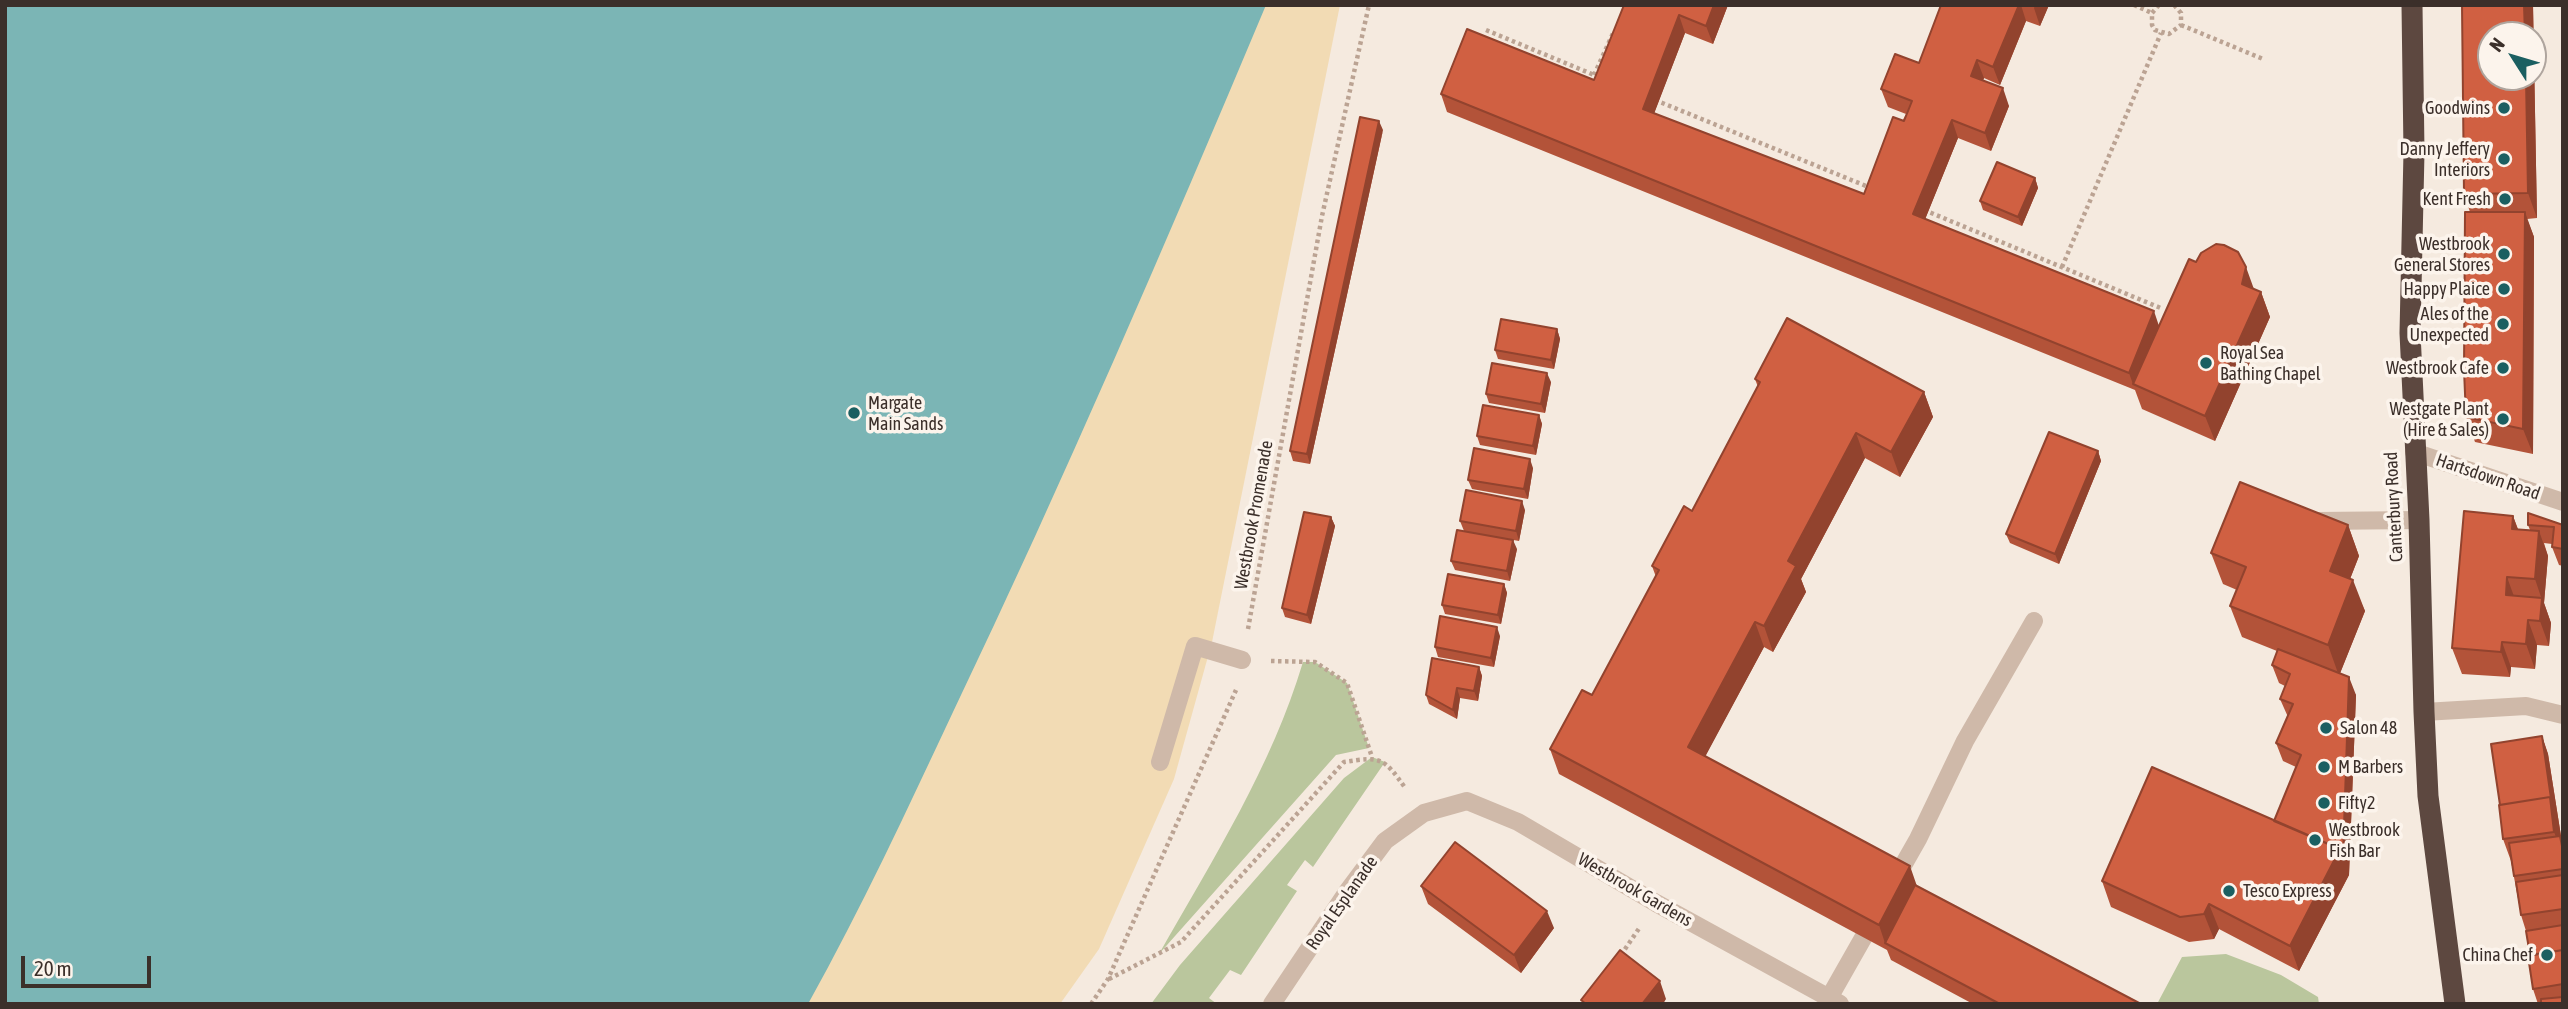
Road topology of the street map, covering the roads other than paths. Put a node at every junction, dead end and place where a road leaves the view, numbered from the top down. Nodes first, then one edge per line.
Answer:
1 (2412, 5) edge
2 (2414, 452) junction
3 (2563, 502) edge
4 (2419, 520) junction
5 (2304, 521) edge
6 (2034, 621) dead end
7 (1242, 660) road end
8 (2424, 712) junction
9 (2563, 715) edge
10 (1160, 762) dead end
11 (1424, 813) joint
12 (1835, 1001) edge
13 (1272, 1004) edge
14 (2455, 1004) edge

1 - 2 highway, Canterbury Road
2 - 3 street, Hartsdown Road
2 - 4 highway, Canterbury Road
4 - 5 street
4 - 8 highway, Canterbury Road
6 - 12 street
7 - 10 street
8 - 9 street
8 - 14 highway, Canterbury Road
11 - 12 street, Westbrook Gardens
11 - 13 street, Royal Esplanade

